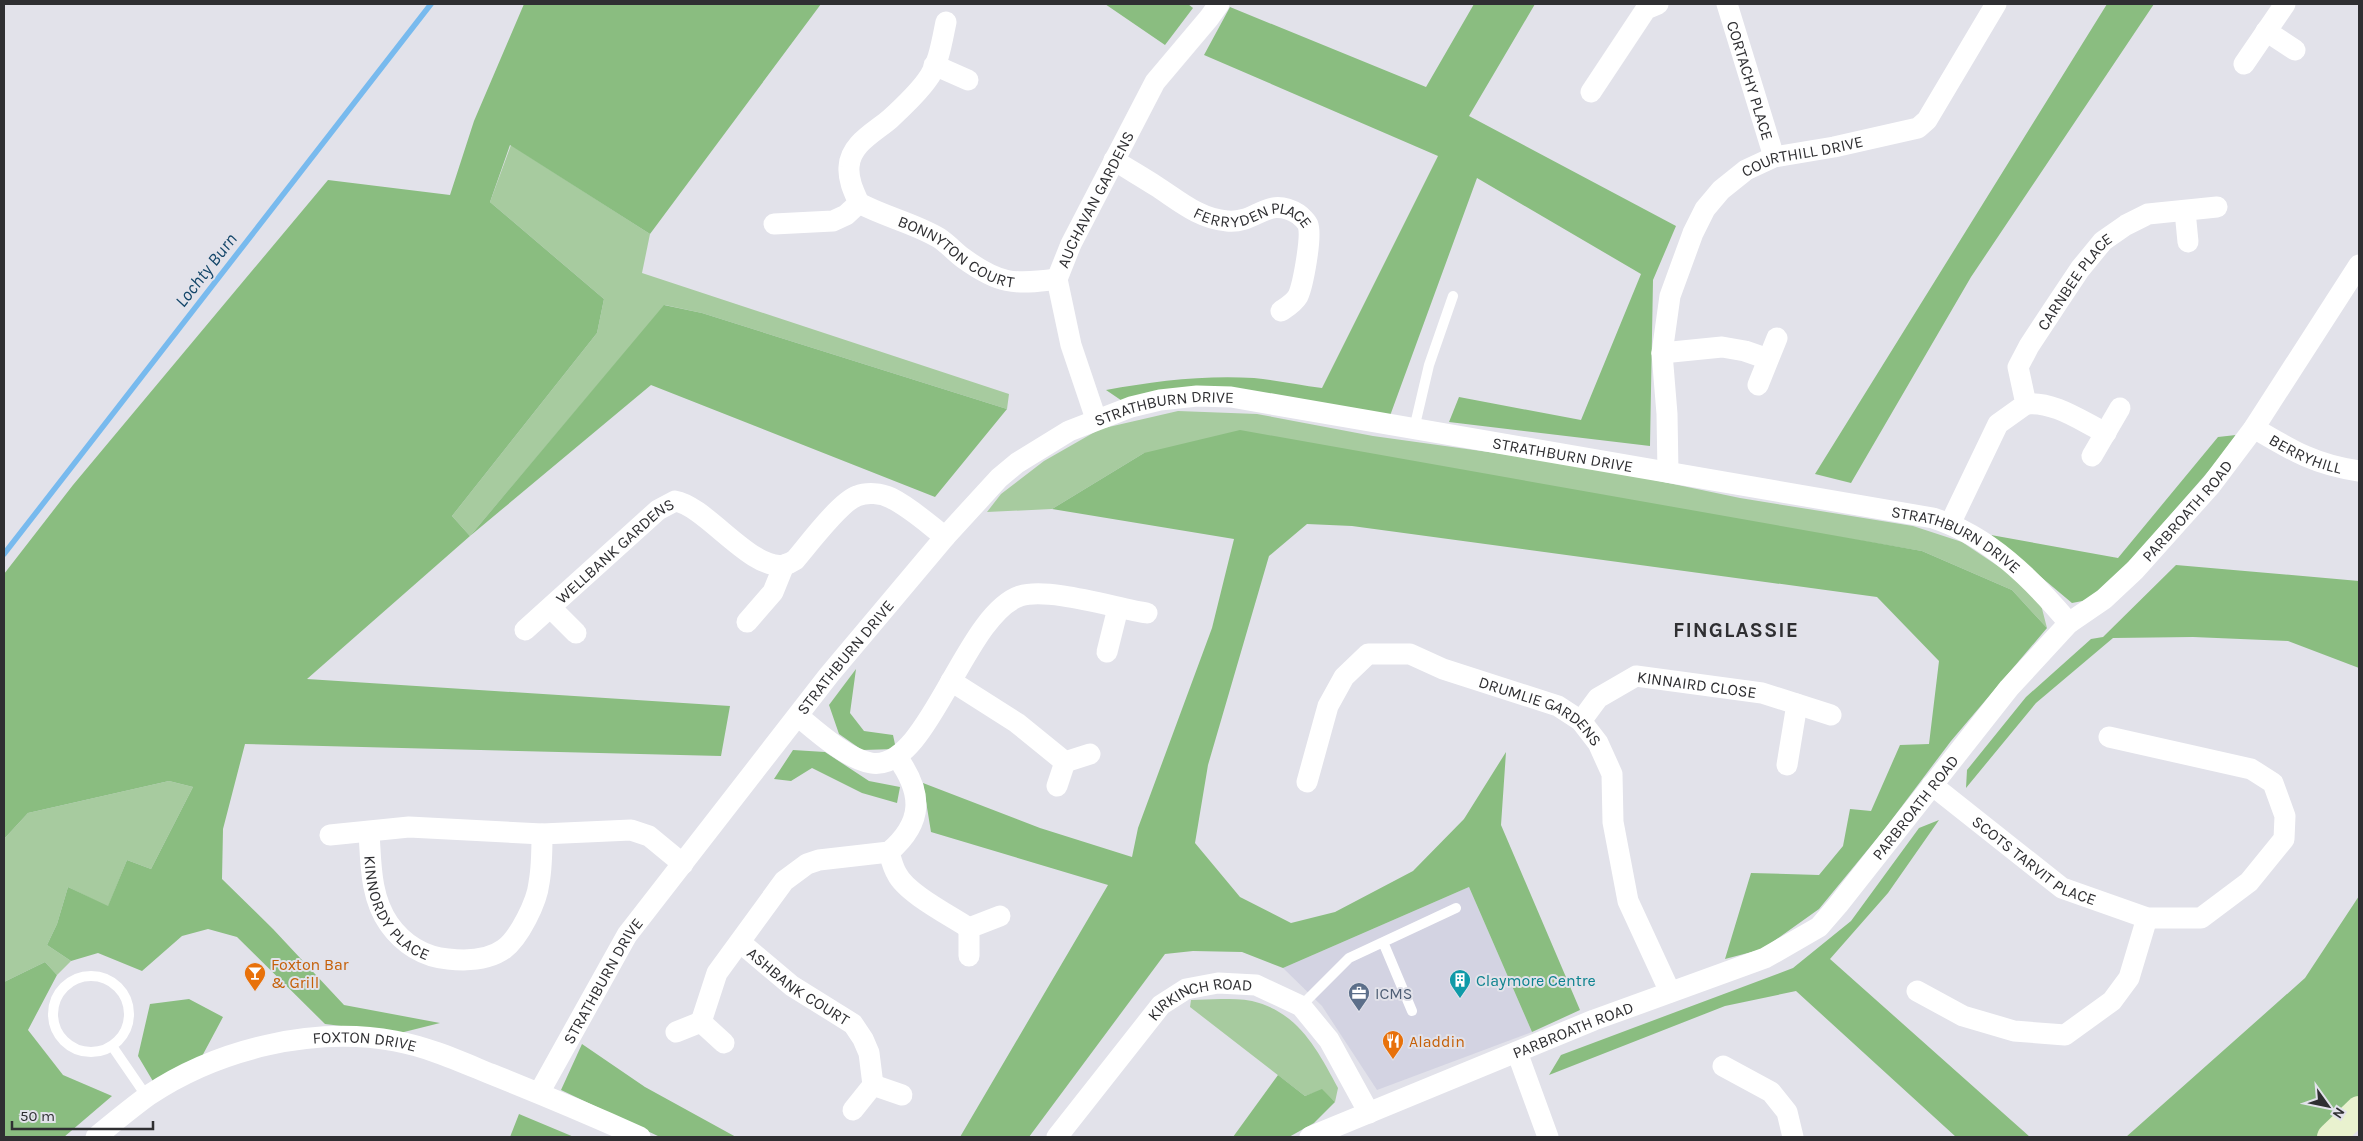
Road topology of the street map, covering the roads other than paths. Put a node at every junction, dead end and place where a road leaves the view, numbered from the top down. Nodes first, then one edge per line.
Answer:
1 (1219, 4) edge
2 (1658, 4) edge
3 (1727, 4) edge
4 (1996, 4) edge
5 (2285, 4) edge
6 (946, 22) dead end
7 (2266, 31) junction
8 (2295, 50) dead end
9 (2244, 64) dead end
10 (934, 65) junction
11 (968, 80) dead end
12 (1590, 92) dead end
13 (1774, 157) junction
14 (1114, 160) junction
15 (858, 203) junction
16 (2217, 206) dead end
17 (2185, 211) junction
18 (774, 224) dead end
19 (2188, 242) dead end
20 (2359, 265) edge
21 (1056, 279) junction
22 (1454, 296) dead end
23 (1281, 311) dead end
24 (1777, 338) dead end
25 (1662, 353) junction
26 (1768, 359) junction
27 (1758, 384) dead end
28 (2026, 404) junction
29 (2120, 408) dead end
30 (1096, 419) junction
31 (2254, 428) junction
32 (1414, 429) junction
33 (2106, 433) junction
34 (2092, 456) dead end
35 (2359, 471) edge
36 (1668, 472) junction
37 (1950, 524) junction
38 (945, 537) junction
39 (784, 565) junction
40 (551, 608) junction
41 (1118, 608) junction
42 (1148, 613) dead end
43 (747, 622) dead end
44 (2069, 622) junction
45 (525, 630) dead end
46 (576, 633) dead end
47 (1107, 652) dead end
48 (951, 681) junction
49 (1797, 704) junction
50 (1831, 715) dead end
51 (798, 716) junction
52 (1581, 721) junction
53 (2109, 737) dead end
54 (1090, 754) dead end
55 (896, 757) junction
56 (1064, 762) junction
57 (1787, 765) dead end
58 (1307, 782) dead end
59 (1932, 785) junction
60 (1057, 786) dead end
61 (369, 832) junction
62 (542, 834) junction
63 (330, 835) dead end
64 (889, 852) junction
65 (683, 864) junction
66 (1456, 908) dead end
67 (1000, 916) dead end
68 (2147, 918) junction
69 (969, 928) junction
70 (1383, 942) junction
71 (740, 943) junction
72 (969, 956) dead end
73 (1917, 990) dead end
74 (1670, 992) junction
75 (1301, 1006) junction
76 (1412, 1011) dead end
77 (701, 1022) junction
78 (676, 1032) dead end
79 (724, 1043) dead end
80 (112, 1046) junction
81 (1517, 1052) junction
82 (1723, 1066) dead end
83 (872, 1086) junction
84 (539, 1093) junction
85 (902, 1095) dead end
86 (147, 1097) junction
87 (853, 1110) dead end
88 (2359, 1110) edge
89 (1368, 1113) junction
90 (96, 1137) edge
91 (640, 1137) edge
92 (1057, 1137) edge
93 (1310, 1137) edge
94 (1548, 1137) edge
95 (1793, 1137) edge
96 (2331, 1137) edge

1 - 14 street, AUCHAVAN GARDENS
2 - 12 street
3 - 13 street, CORTACHY PLACE
4 - 13 street, COURTHILL DRIVE
5 - 7 street
6 - 10 street
7 - 8 street
7 - 9 street
10 - 11 street
10 - 15 street
13 - 25 street, COURTHILL DRIVE
14 - 21 street, AUCHAVAN GARDENS
14 - 23 street, FERRYDEN PLACE
15 - 18 street
15 - 21 street, BONNYTON COURT
16 - 17 street, CARNBEE PLACE
17 - 19 street
17 - 28 street, CARNBEE PLACE
20 - 31 street, PARBROATH ROAD
21 - 30 street, AUCHAVAN GARDENS
22 - 32 lane
24 - 26 street
25 - 26 street
25 - 36 street, COURTHILL DRIVE
26 - 27 street
28 - 33 street
28 - 37 street
29 - 33 street
30 - 32 street, STRATHBURN DRIVE
30 - 38 street, STRATHBURN DRIVE
31 - 35 street, BERRYHILL
31 - 44 street, PARBROATH ROAD
32 - 36 street, STRATHBURN DRIVE
33 - 34 street
36 - 37 street, STRATHBURN DRIVE
37 - 44 street, STRATHBURN DRIVE
38 - 39 street
38 - 51 street, STRATHBURN DRIVE
39 - 40 street, WELLBANK GARDENS
39 - 43 street
40 - 45 street, WELLBANK GARDENS
40 - 46 street, WELLBANK GARDENS
41 - 42 street
41 - 47 street
41 - 48 street
44 - 59 street, PARBROATH ROAD
48 - 55 street
48 - 56 street
49 - 50 street, KINNAIRD CLOSE
49 - 52 street, KINNAIRD CLOSE
49 - 57 street
51 - 55 street
51 - 65 street, STRATHBURN DRIVE
52 - 58 street, DRUMLIE GARDENS
52 - 74 street, DRUMLIE GARDENS
53 - 68 street, SCOTS TARVIT PLACE
54 - 56 street
55 - 64 street
56 - 60 street
59 - 68 street, SCOTS TARVIT PLACE
59 - 74 street, PARBROATH ROAD
61 - 62 street, KINNORDY PLACE
61 - 62 street, KINNORDY PLACE
61 - 63 street, KINNORDY PLACE
62 - 65 street, KINNORDY PLACE
64 - 69 street
64 - 71 street, ASHBANK COURT
65 - 84 street, STRATHBURN DRIVE
66 - 70 lane
67 - 69 street
68 - 73 street
69 - 72 street
70 - 75 lane
70 - 76 lane
71 - 77 street, ASHBANK COURT
71 - 83 street, ASHBANK COURT
74 - 81 street, PARBROATH ROAD
75 - 89 street, KIRKINCH ROAD
75 - 92 street, KIRKINCH ROAD
77 - 78 street
77 - 79 street
80 - 80 lane
80 - 86 lane
81 - 89 street, PARBROATH ROAD
81 - 94 street
82 - 95 street
83 - 85 street
83 - 87 street
84 - 86 street, FOXTON DRIVE
84 - 91 street, FOXTON DRIVE
86 - 90 street, FOXTON DRIVE
88 - 96 main road
89 - 93 street, PARBROATH ROAD

